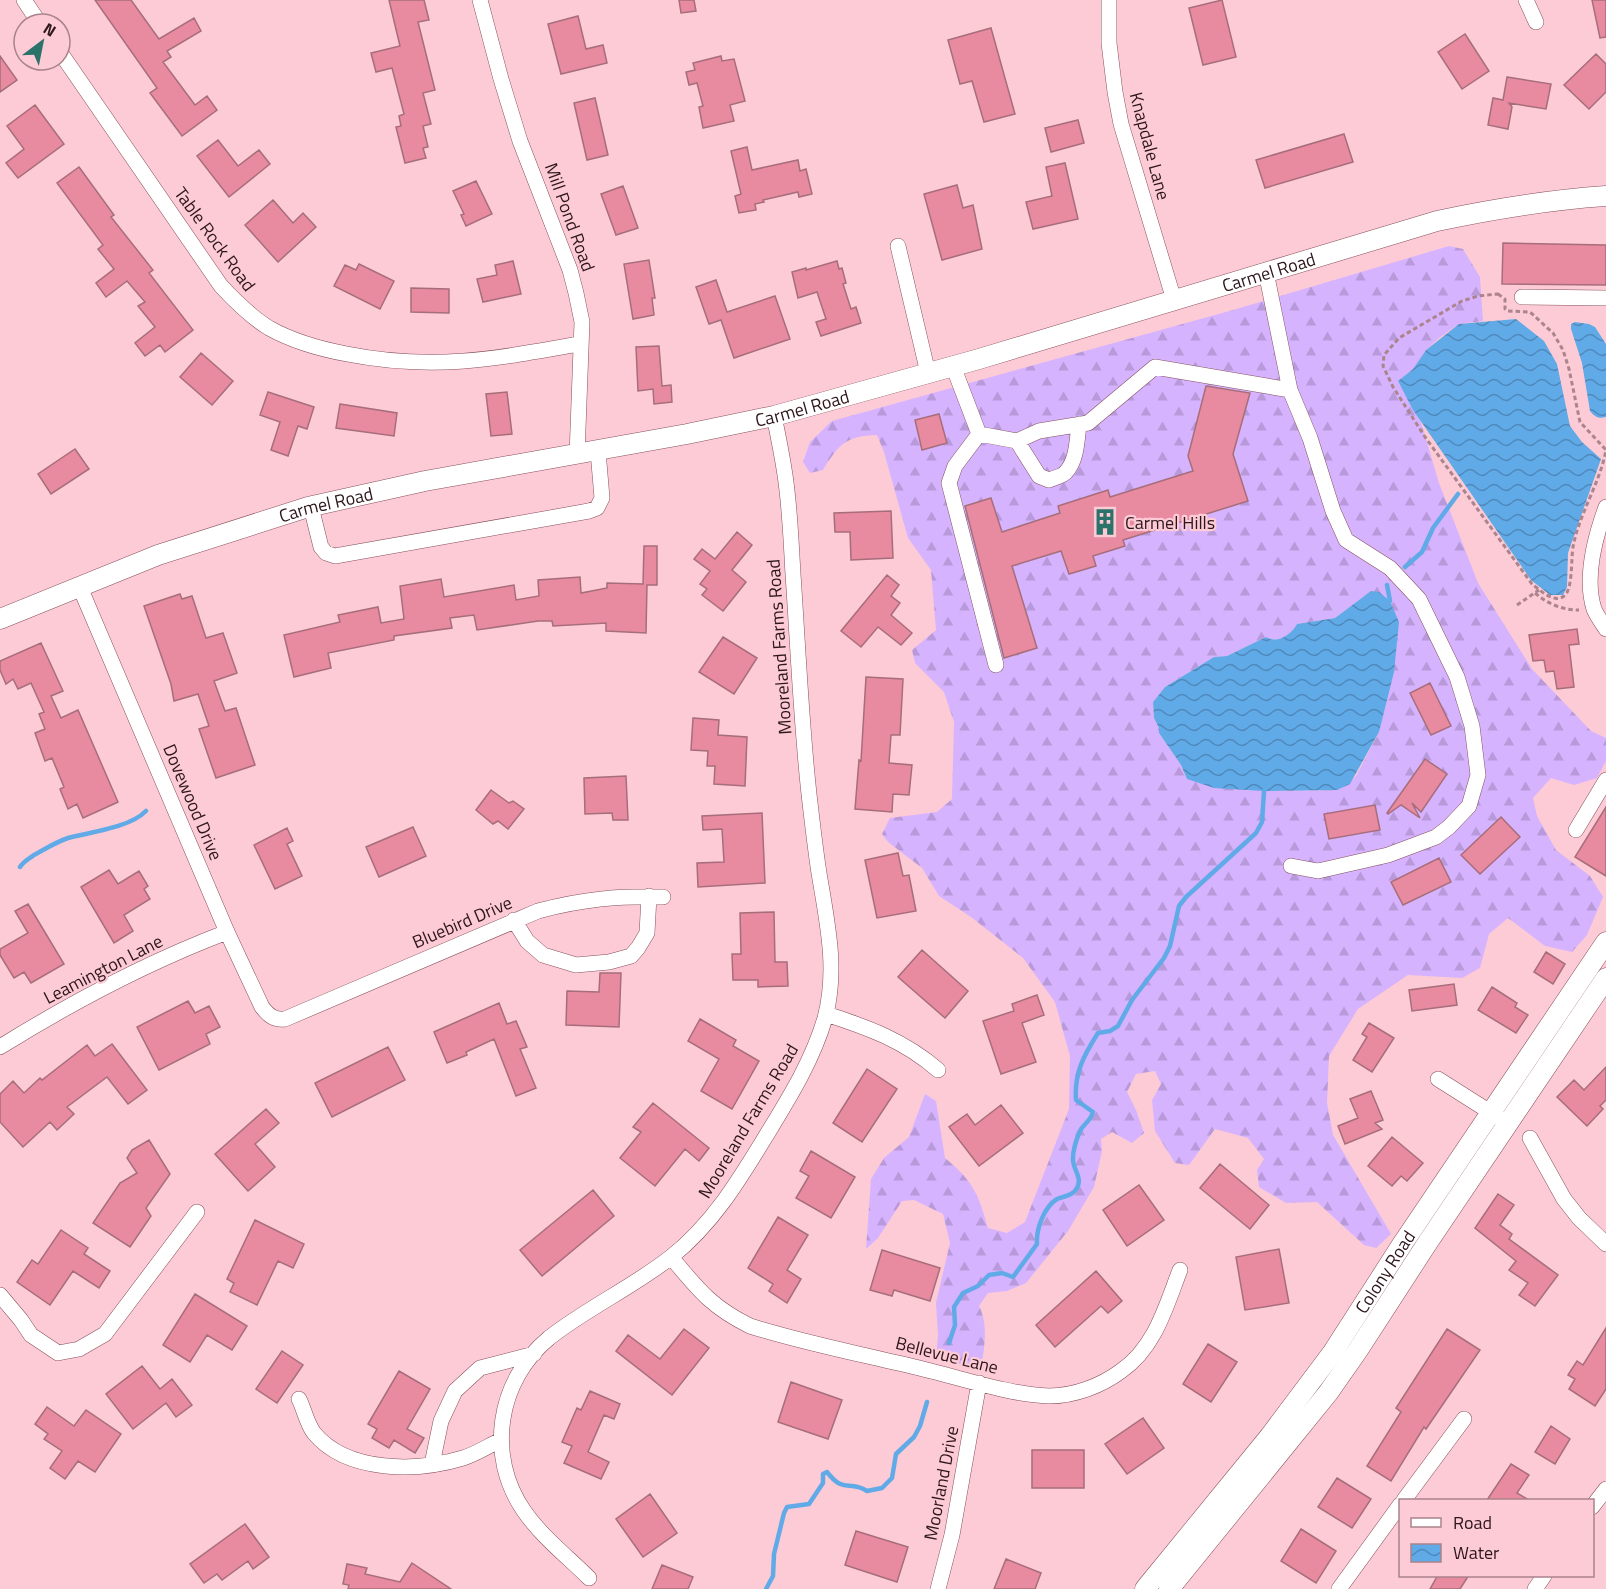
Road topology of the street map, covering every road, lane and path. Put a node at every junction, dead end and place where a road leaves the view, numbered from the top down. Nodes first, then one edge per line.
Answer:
1 (480, 0) edge
2 (1109, 0) edge
3 (1526, 0) edge
4 (1536, 22) dead end
5 (72, 69) edge
6 (1606, 196) edge
7 (898, 246) dead end
8 (1266, 272) junction
9 (1522, 297) dead end
10 (1606, 298) edge
11 (1174, 300) junction
12 (579, 344) junction
13 (953, 366) junction
14 (928, 373) junction
15 (1290, 390) junction
16 (774, 416) junction
17 (1079, 424) junction
18 (979, 434) junction
19 (1017, 441) junction
20 (1606, 450) edge
21 (598, 451) junction
22 (577, 455) junction
23 (310, 507) junction
24 (1606, 507) edge
25 (1600, 559) edge
26 (79, 585) junction
27 (1539, 590) junction
28 (1535, 593) junction
29 (1517, 605) dead end
30 (1584, 610) dead end
31 (0, 619) edge
32 (1606, 629) edge
33 (996, 665) dead end
34 (1606, 780) edge
35 (1576, 830) dead end
36 (1291, 866) dead end
37 (514, 920) junction
38 (227, 932) junction
39 (1606, 942) edge
40 (1606, 978) edge
41 (826, 1014) junction
42 (285, 1019) joint
43 (0, 1047) edge
44 (938, 1070) dead end
45 (1438, 1079) dead end
46 (1491, 1112) junction
47 (1508, 1124) junction
48 (1530, 1138) dead end
49 (197, 1212) dead end
50 (1606, 1244) edge
51 (671, 1257) junction
52 (1180, 1270) dead end
53 (0, 1295) edge
54 (534, 1354) junction
55 (979, 1383) junction
56 (299, 1399) dead end
57 (1464, 1419) dead end
58 (501, 1440) junction
59 (432, 1464) junction
60 (1606, 1489) edge
61 (1405, 1499) edge
62 (1594, 1506) edge
63 (1399, 1509) edge
64 (589, 1578) dead end
65 (938, 1589) edge
66 (1145, 1589) edge
67 (1168, 1589) edge
68 (1339, 1589) edge

1 - 12 street, Mill Pond Road
2 - 11 street, Knapdale Lane
3 - 4 street
5 - 12 street, Table Rock Road
6 - 8 main road, Carmel Road
7 - 14 street
8 - 11 main road, Carmel Road
8 - 15 street
9 - 10 street
11 - 13 main road, Carmel Road
12 - 22 street, Mill Pond Road
13 - 14 main road, Carmel Road
13 - 18 street
14 - 16 main road, Carmel Road
15 - 17 street
15 - 36 street
16 - 21 main road, Carmel Road
16 - 41 street, Mooreland Farms Road
17 - 19 street
17 - 19 street
18 - 19 street
18 - 33 street
20 - 27 path
20 - 27 path
21 - 22 main road, Carmel Road
21 - 23 street
22 - 23 main road, Carmel Road
23 - 26 main road, Carmel Road
24 - 25 street
25 - 32 street
26 - 31 main road, Carmel Road
26 - 38 street, Dovewood Drive
27 - 28 path
28 - 29 path
28 - 30 path
34 - 35 street
37 - 37 street, Bluebird Drive
37 - 42 street, Bluebird Drive
38 - 42 street, Dovewood Drive
38 - 43 street, Leamington Lane
39 - 46 main road, Colony Road
40 - 47 main road, Colony Road
41 - 44 street
41 - 51 street, Mooreland Farms Road
45 - 46 street
46 - 47 street
46 - 66 main road, Colony Road
47 - 67 main road, Colony Road
48 - 50 street
49 - 53 street
51 - 54 street, Mooreland Farms Road
51 - 55 street, Bellevue Lane
52 - 55 street, Bellevue Lane
54 - 58 street, Mooreland Farms Road
54 - 59 street
55 - 65 street, Moorland Drive
56 - 59 street
57 - 61 street
58 - 59 street
58 - 64 street, Mooreland Farms Road
60 - 62 street
63 - 68 street

